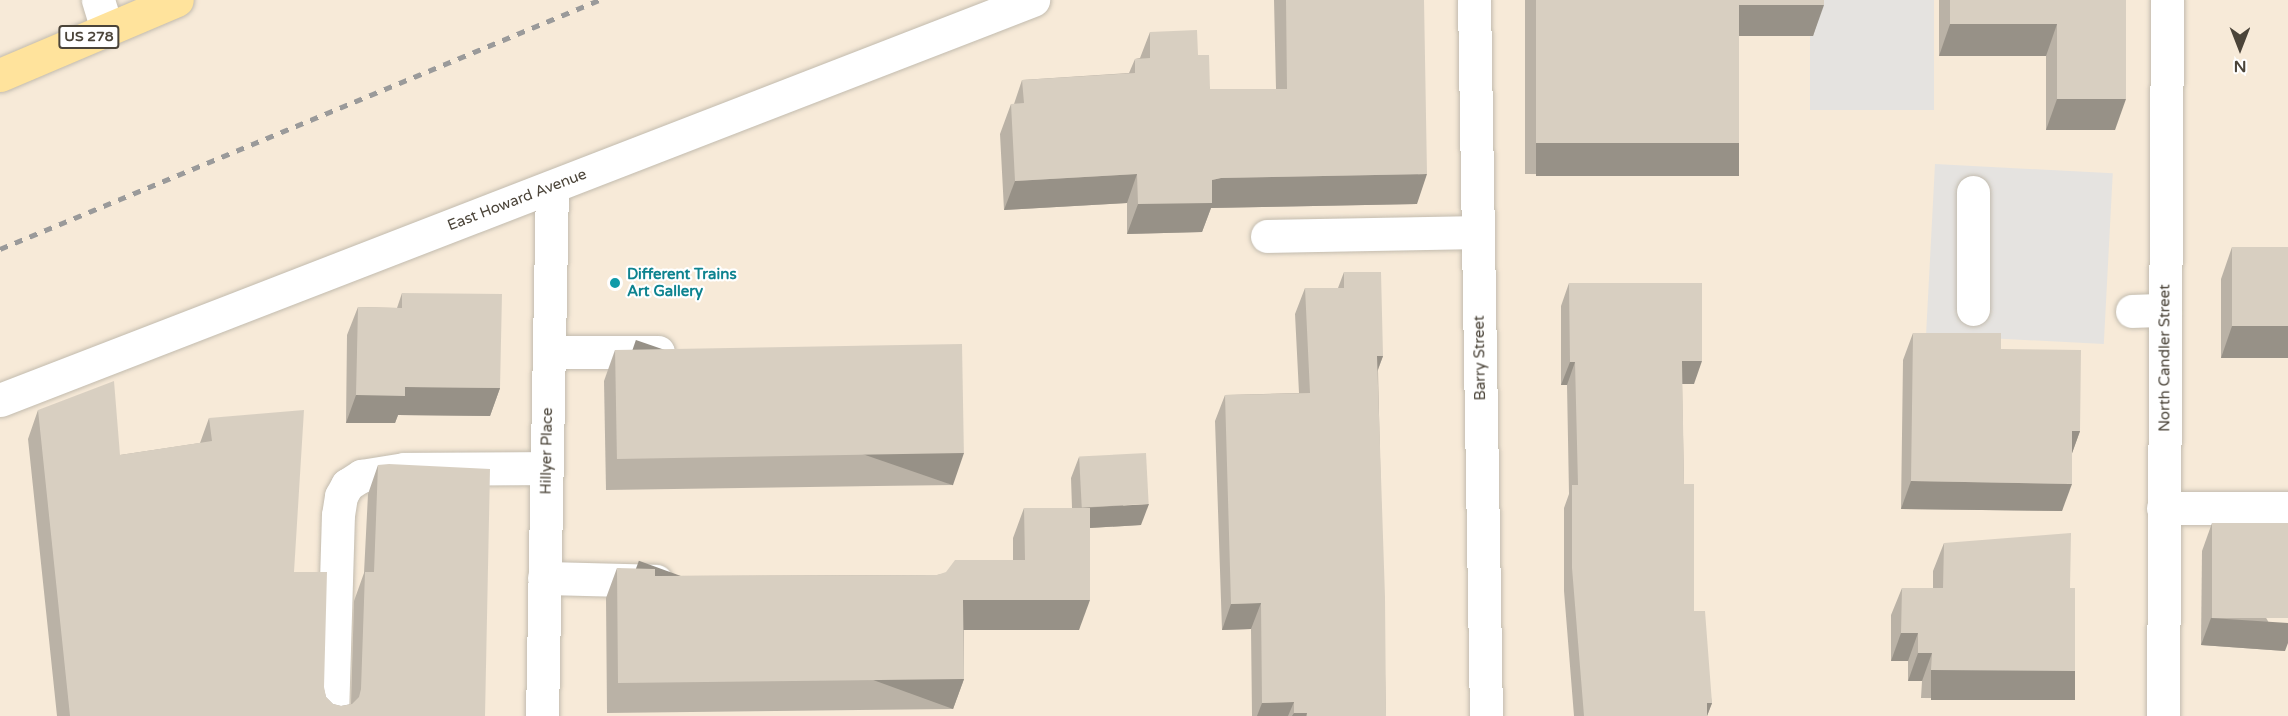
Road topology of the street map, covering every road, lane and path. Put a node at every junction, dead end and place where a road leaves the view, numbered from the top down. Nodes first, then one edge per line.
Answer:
1 (177, 0) edge
2 (1033, 0) edge
3 (1474, 0) edge
4 (2167, 0) edge
5 (102, 15) edge
6 (0, 75) edge
7 (552, 187) junction
8 (1973, 192) dead end
9 (1478, 232) junction
10 (1267, 236) dead end
11 (1973, 309) dead end
12 (2165, 310) junction
13 (2132, 311) dead end
14 (549, 352) junction
15 (682, 352) edge
16 (0, 400) edge
17 (546, 468) junction
18 (2163, 508) junction
19 (2288, 508) edge
20 (544, 578) junction
21 (689, 581) edge
22 (332, 716) edge
23 (542, 716) edge
24 (1486, 716) edge
25 (2163, 716) edge

1 - 5 main road, US 278
2 - 7 street, East Howard Avenue
3 - 9 street, Barry Street
4 - 12 street, North Candler Street
5 - 6 main road, US 278
7 - 14 street, Hillyer Place
7 - 16 street, East Howard Avenue
8 - 11 street
9 - 10 street
9 - 24 street, Barry Street
12 - 13 street
12 - 18 street, North Candler Street
14 - 15 street
14 - 17 street, Hillyer Place
17 - 20 street, Hillyer Place
17 - 22 street
18 - 19 street
18 - 25 street, North Candler Street
20 - 21 street
20 - 23 street, Hillyer Place

